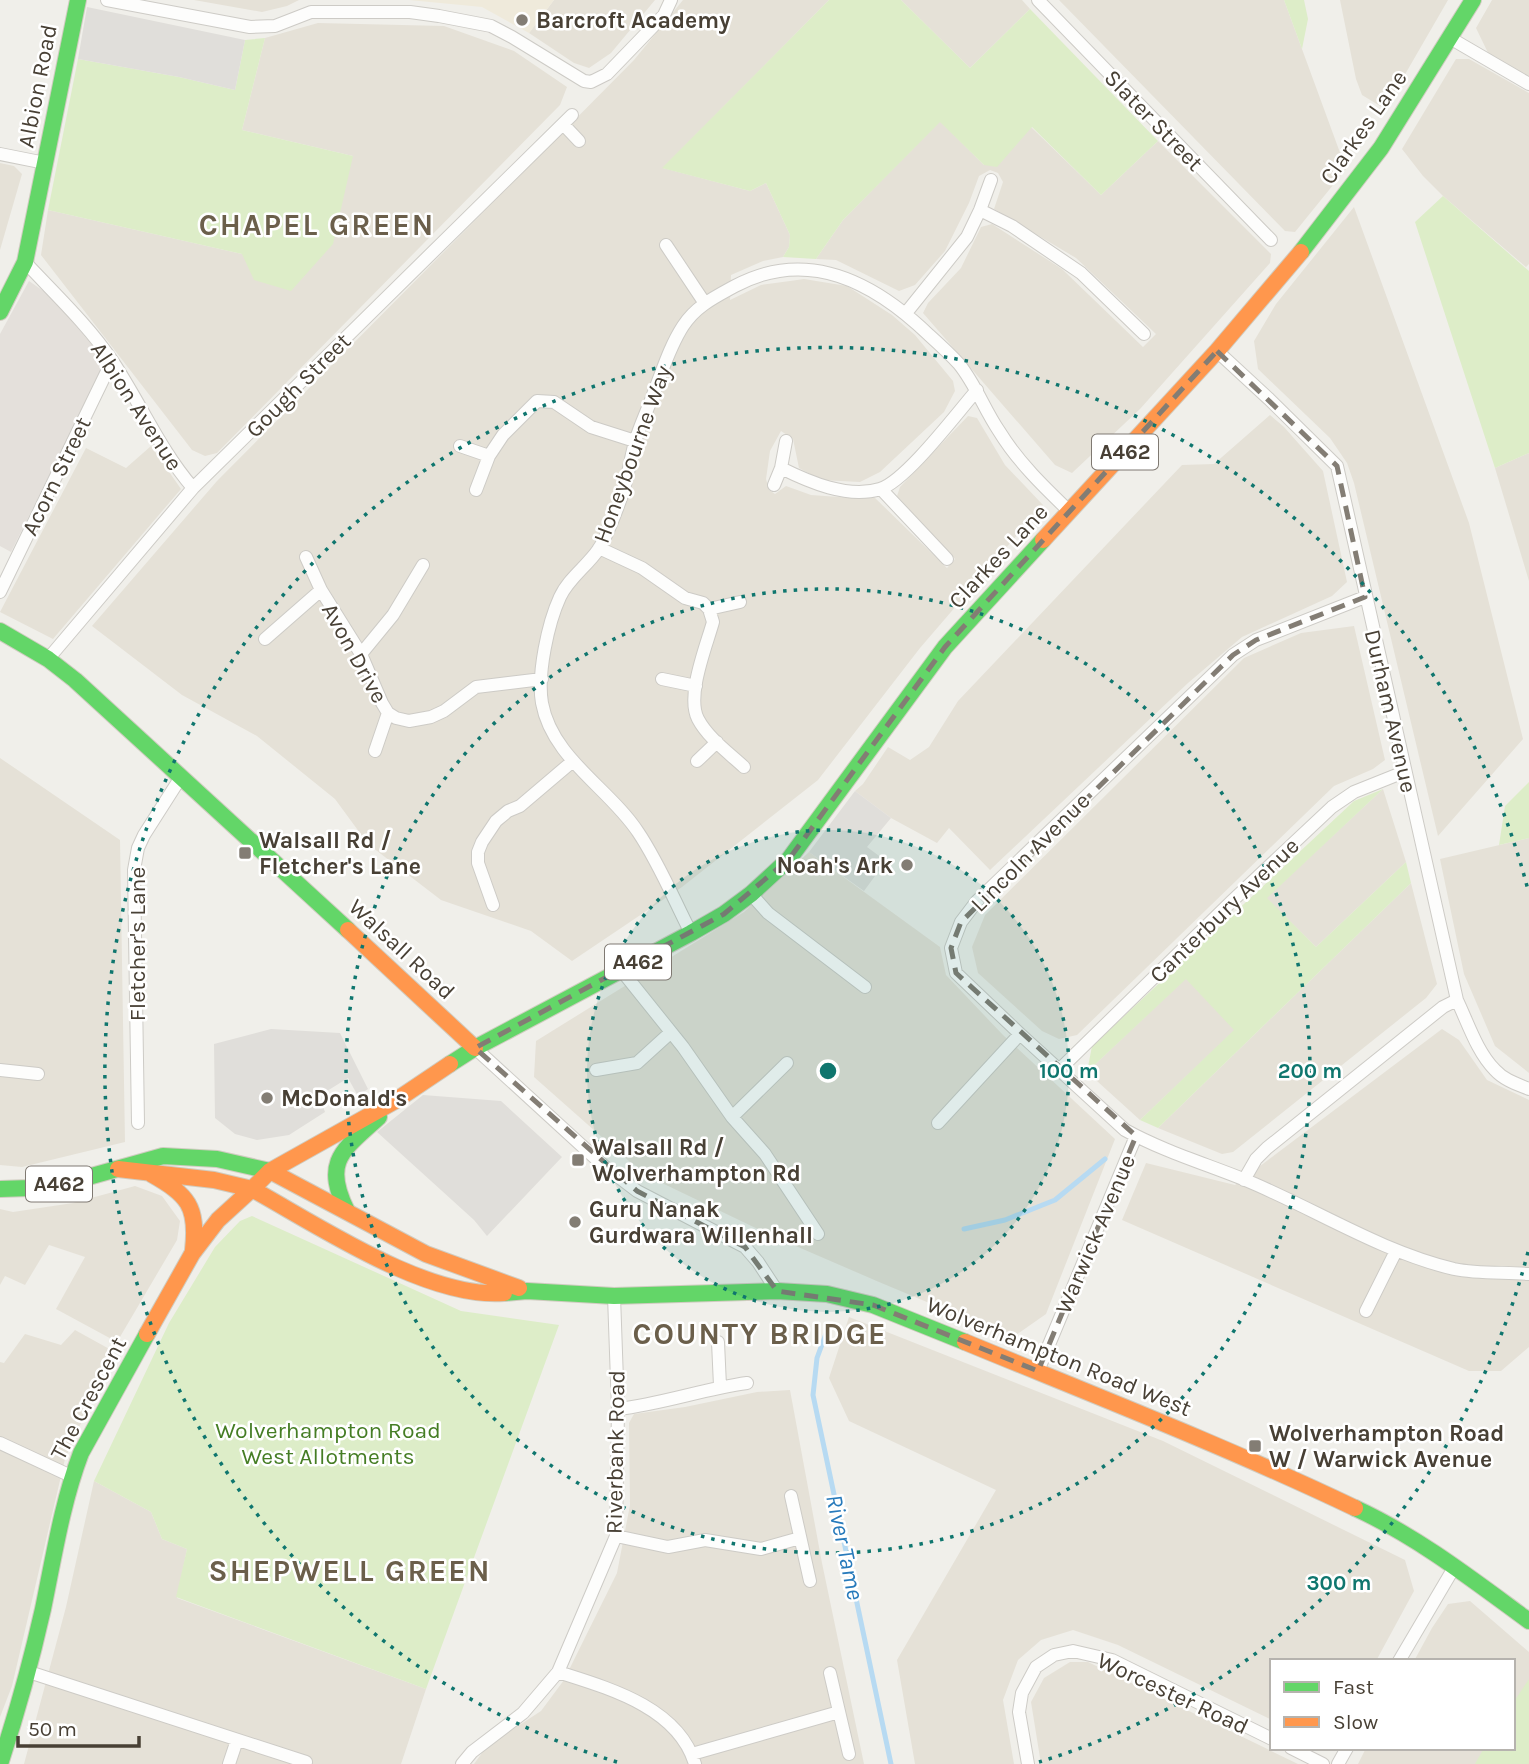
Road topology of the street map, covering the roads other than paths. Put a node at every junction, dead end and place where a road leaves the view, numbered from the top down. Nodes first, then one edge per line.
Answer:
1 (78, 0) edge
2 (107, 0) edge
3 (671, 0) edge
4 (1038, 0) edge
5 (1473, 0) edge
6 (312, 6) edge
7 (1451, 38) junction
8 (1529, 84) edge
9 (579, 141) dead end
10 (0, 154) edge
11 (45, 163) junction
12 (991, 180) dead end
13 (980, 210) junction
14 (1271, 240) dead end
15 (666, 245) dead end
16 (24, 262) junction
17 (704, 302) junction
18 (0, 312) edge
19 (906, 313) junction
20 (1144, 334) dead end
21 (1217, 351) junction
22 (112, 361) junction
23 (977, 390) junction
24 (635, 441) junction
25 (786, 441) dead end
26 (460, 446) dead end
27 (489, 456) junction
28 (781, 468) junction
29 (774, 485) dead end
30 (193, 488) junction
31 (881, 489) junction
32 (476, 490) dead end
33 (1070, 512) junction
34 (599, 548) junction
35 (306, 557) dead end
36 (947, 559) dead end
37 (424, 565) dead end
38 (321, 590) junction
39 (0, 592) edge
40 (1365, 597) junction
41 (740, 602) dead end
42 (709, 609) junction
43 (0, 631) edge
44 (265, 639) dead end
45 (361, 654) junction
46 (48, 659) junction
47 (541, 679) junction
48 (662, 679) dead end
49 (696, 686) junction
50 (388, 713) junction
51 (717, 742) junction
52 (375, 751) dead end
53 (573, 761) junction
54 (697, 761) dead end
55 (744, 767) dead end
56 (1404, 772) junction
57 (181, 777) junction
58 (751, 894) junction
59 (493, 905) dead end
60 (691, 933) junction
61 (622, 971) junction
62 (865, 987) dead end
63 (1457, 1000) junction
64 (670, 1033) junction
65 (1020, 1034) junction
66 (475, 1048) junction
67 (787, 1063) dead end
68 (0, 1070) edge
69 (596, 1070) dead end
70 (1059, 1070) junction
71 (38, 1074) dead end
72 (1529, 1089) edge
73 (395, 1101) junction
74 (732, 1117) junction
75 (138, 1123) dead end
76 (938, 1123) dead end
77 (1136, 1136) junction
78 (118, 1170) junction
79 (270, 1171) junction
80 (150, 1173) junction
81 (1244, 1180) junction
82 (0, 1189) edge
83 (252, 1189) junction
84 (347, 1211) junction
85 (818, 1234) dead end
86 (1396, 1251) junction
87 (192, 1254) junction
88 (1529, 1273) edge
89 (527, 1291) junction
90 (777, 1291) junction
91 (614, 1296) junction
92 (1366, 1311) dead end
93 (718, 1342) dead end
94 (1038, 1371) junction
95 (747, 1383) dead end
96 (720, 1387) junction
97 (618, 1409) junction
98 (0, 1443) edge
99 (71, 1476) junction
100 (791, 1496) dead end
101 (617, 1536) junction
102 (800, 1538) junction
103 (1455, 1566) junction
104 (810, 1581) dead end
105 (1529, 1621) edge
106 (1400, 1659) edge
107 (29, 1672) junction
108 (558, 1672) junction
109 (830, 1673) dead end
110 (839, 1712) junction
111 (1270, 1738) edge
112 (237, 1741) junction
113 (1295, 1750) edge
114 (849, 1754) dead end
115 (694, 1759) edge
116 (306, 1762) dead end
117 (0, 1764) edge
118 (229, 1764) edge
119 (462, 1764) edge
120 (1028, 1764) edge
121 (1323, 1764) edge

1 - 11 main road, Albion Road
2 - 6 street
3 - 6 street
4 - 14 street, Slater Street
5 - 7 main road, Clarkes Lane / A462
7 - 8 street
7 - 21 main road, Clarkes Lane / A462
9 - 30 street, Gough Street
10 - 11 street
11 - 16 main road, Albion Road
12 - 13 street
13 - 19 street
13 - 20 street
15 - 17 street
16 - 18 main road, Albion Road
16 - 22 street, Albion Avenue
17 - 19 street, Honeybourne Way
17 - 24 street, Honeybourne Way
19 - 23 street, Honeybourne Way
21 - 33 main road, Clarkes Lane / A462
21 - 40 street, Durham Avenue
22 - 30 street, Albion Avenue
22 - 39 street, Acorn Street
23 - 31 street
23 - 33 street, Honeybourne Way
24 - 27 street
24 - 34 street, Honeybourne Way
25 - 28 street
26 - 27 street
27 - 32 street
28 - 29 street
28 - 31 street
30 - 46 street, Gough Street
31 - 36 street
33 - 58 main road, Clarkes Lane / A462
34 - 42 street
34 - 47 street, Honeybourne Way
35 - 38 street, Avon Drive
37 - 45 street
38 - 44 street
38 - 45 street, Avon Drive
40 - 56 street, Durham Avenue
40 - 65 street, Lincoln Avenue
41 - 42 street
42 - 49 street
43 - 46 main road, Walsall Road
45 - 50 street, Avon Drive
46 - 57 main road, Walsall Road
47 - 50 street, Avon Drive
47 - 53 street, Honeybourne Way
48 - 49 street
49 - 51 street
50 - 52 street
51 - 54 street
51 - 55 street
53 - 59 street
53 - 60 street, Honeybourne Way
56 - 63 street, Durham Avenue
56 - 70 street, Canterbury Avenue
57 - 66 main road, Walsall Road
57 - 75 street, Fletcher's Lane
58 - 60 main road, Clarkes Lane / A462
58 - 62 street
60 - 61 main road, Clarkes Lane / A462
61 - 64 street
61 - 66 main road, Clarkes Lane / A462
63 - 72 street, Durham Avenue
63 - 81 street
64 - 69 street
64 - 74 street
65 - 70 street, Lincoln Avenue
65 - 76 street
66 - 73 main road, A462
66 - 90 street, Walsall Road
67 - 74 street
68 - 71 street
70 - 77 street, Lincoln Avenue
73 - 79 main road, A462
73 - 84 main road, A462
74 - 85 street
77 - 81 street, Lincoln Avenue
77 - 94 street, Warwick Avenue
78 - 79 main road, A462
78 - 80 main road, A462
78 - 82 main road, A462
79 - 83 main road, The Crescent / A462
79 - 84 main road, Wolverhampton Road West
80 - 83 main road, A462
80 - 87 main road
81 - 86 street, Lincoln Avenue
83 - 87 main road, The Crescent
83 - 89 main road, Wolverhampton Road West
84 - 89 main road, Wolverhampton Road West
86 - 88 street, Lincoln Avenue
86 - 92 street
87 - 99 main road, The Crescent
89 - 91 main road, Wolverhampton Road West
90 - 91 main road, Wolverhampton Road West
90 - 94 main road, Wolverhampton Road West
91 - 97 street, Riverbank Road
93 - 96 street
94 - 103 main road, Wolverhampton Road West
95 - 96 street
96 - 97 street
97 - 101 street, Riverbank Road
98 - 99 street
99 - 107 main road, The Crescent
100 - 102 street
101 - 102 street
101 - 108 street, Riverbank Road
102 - 104 street
103 - 105 main road, Wolverhampton Road West
103 - 106 street
107 - 112 street
107 - 117 main road, The Crescent
108 - 115 street
108 - 119 street, Riverbank Road
109 - 110 street
110 - 114 street
110 - 115 street
111 - 120 street, Worcester Road
112 - 116 street
112 - 118 street
113 - 121 street

